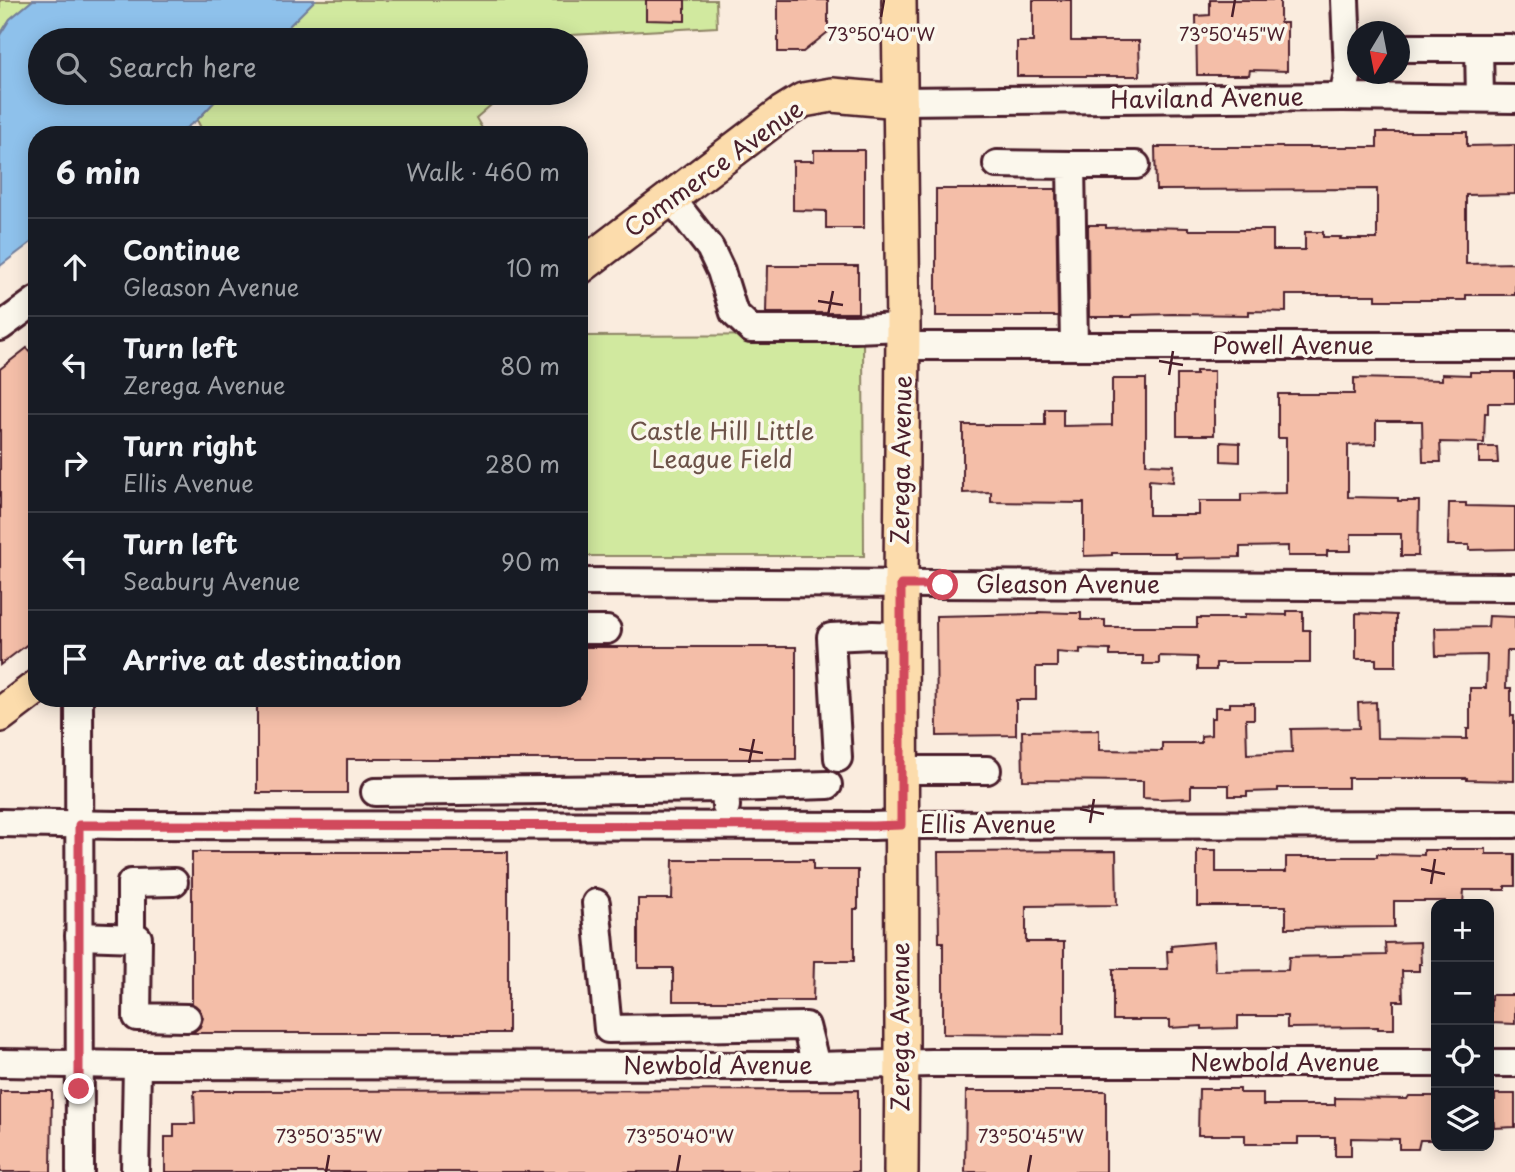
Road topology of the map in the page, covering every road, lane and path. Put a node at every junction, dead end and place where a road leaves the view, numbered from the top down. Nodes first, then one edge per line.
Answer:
1 (899, 0) edge
2 (1345, 0) edge
3 (1410, 47) edge
4 (1479, 48) junction
5 (1510, 48) dead end
6 (1343, 97) junction
7 (1480, 98) junction
8 (1515, 99) edge
9 (900, 101) junction
10 (997, 164) dead end
11 (1071, 165) junction
12 (1136, 165) dead end
13 (671, 198) junction
14 (588, 261) edge
15 (28, 307) edge
16 (0, 327) edge
17 (903, 337) junction
18 (1074, 346) junction
19 (1515, 346) edge
20 (588, 582) edge
21 (901, 585) junction
22 (1515, 587) edge
23 (588, 630) edge
24 (607, 630) dead end
25 (901, 636) junction
26 (28, 694) edge
27 (79, 707) edge
28 (0, 715) edge
29 (838, 758) dead end
30 (901, 769) junction
31 (987, 771) dead end
32 (828, 785) dead end
33 (725, 788) junction
34 (375, 792) dead end
35 (0, 823) edge
36 (1515, 824) edge
37 (79, 825) junction
38 (726, 825) junction
39 (901, 825) junction
40 (174, 882) dead end
41 (596, 903) dead end
42 (79, 936) junction
43 (131, 938) junction
44 (187, 1018) dead end
45 (0, 1063) edge
46 (1431, 1063) edge
47 (1494, 1063) edge
48 (1515, 1063) edge
49 (79, 1064) junction
50 (901, 1064) junction
51 (136, 1065) junction
52 (816, 1066) junction
53 (80, 1172) edge
54 (135, 1172) edge
55 (901, 1172) edge

1 - 9 main road, Zerega Avenue
2 - 6 street
3 - 4 street
4 - 5 street
4 - 7 street
6 - 7 street, Haviland Avenue
6 - 9 street, Haviland Avenue
7 - 8 street, Haviland Avenue
9 - 13 main road, Commerce Avenue
9 - 17 main road, Zerega Avenue
10 - 11 street
11 - 12 street
11 - 18 street
13 - 14 main road, Commerce Avenue
13 - 17 street, Powell Avenue
15 - 16 street
17 - 18 street, Powell Avenue
17 - 21 main road, Zerega Avenue
18 - 19 street, Powell Avenue
20 - 21 street, Gleason Avenue
21 - 22 street, Gleason Avenue
21 - 25 main road, Zerega Avenue
23 - 24 street
25 - 29 street
25 - 30 main road, Zerega Avenue
26 - 28 main road
27 - 37 street
30 - 31 street
30 - 39 main road, Zerega Avenue
32 - 33 street
33 - 34 street
33 - 38 street
35 - 37 street, Ellis Avenue
36 - 39 street, Ellis Avenue
37 - 38 street, Ellis Avenue
37 - 42 street
38 - 39 street, Ellis Avenue
39 - 50 main road, Zerega Avenue
40 - 43 street
41 - 52 street
42 - 43 street
42 - 49 street
43 - 44 street
45 - 49 street, Newbold Avenue
46 - 50 street, Newbold Avenue
47 - 48 street
49 - 51 street, Newbold Avenue
49 - 53 street
50 - 52 street, Newbold Avenue
50 - 55 main road, Zerega Avenue
51 - 52 street, Newbold Avenue
51 - 54 street

